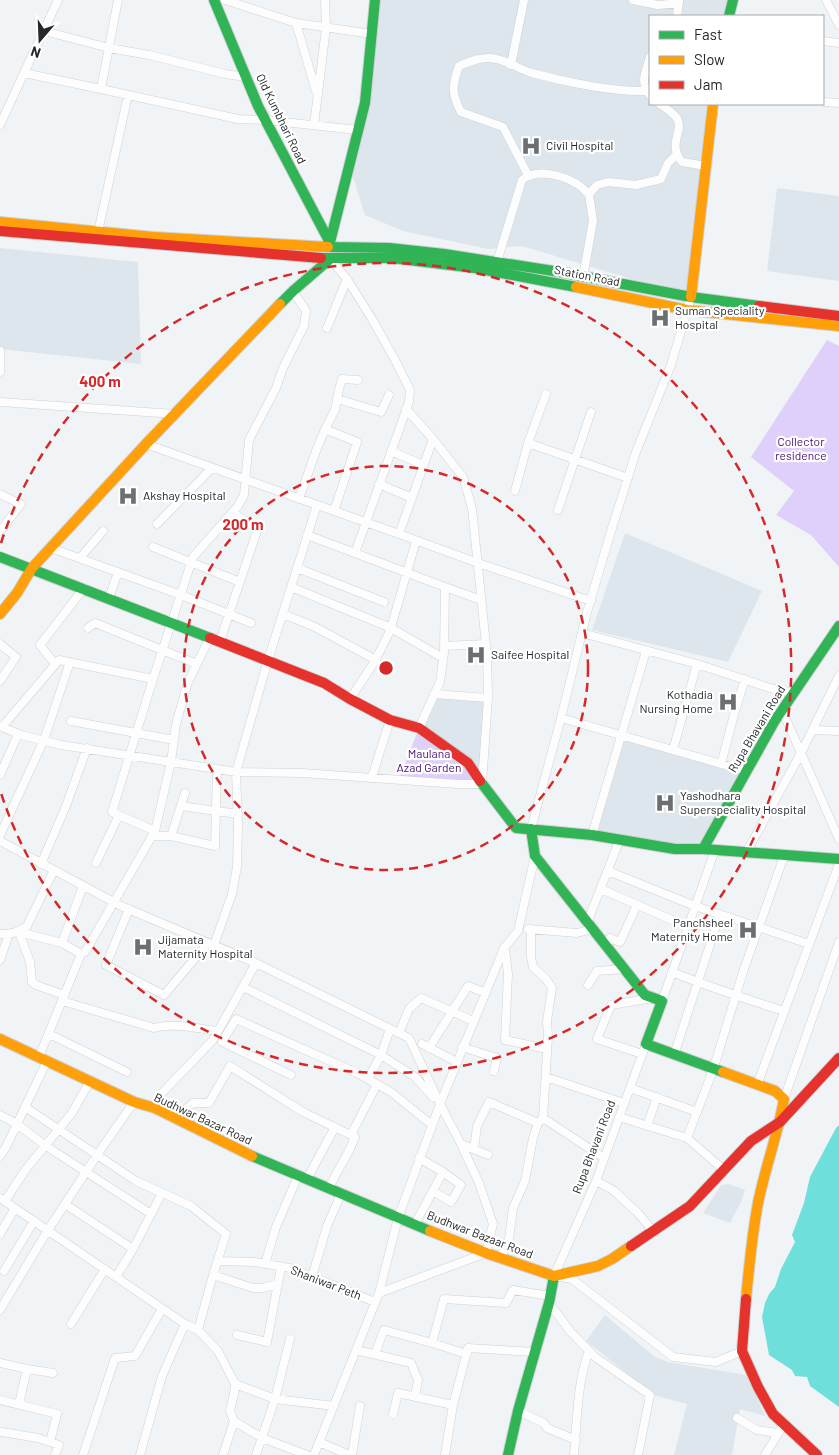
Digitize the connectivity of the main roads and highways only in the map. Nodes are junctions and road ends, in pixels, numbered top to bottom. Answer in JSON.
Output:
{"nodes":[{"id":1,"x":214,"y":0,"type":"edge"},
{"id":2,"x":375,"y":0,"type":"edge"},
{"id":3,"x":733,"y":0,"type":"edge"},
{"id":4,"x":729,"y":15,"type":"edge"},
{"id":5,"x":713,"y":105,"type":"edge"},
{"id":6,"x":0,"y":222,"type":"edge"},
{"id":7,"x":0,"y":231,"type":"edge"},
{"id":8,"x":329,"y":247,"type":"junction"},
{"id":9,"x":330,"y":259,"type":"junction"},
{"id":10,"x":691,"y":297,"type":"junction"},
{"id":11,"x":839,"y":316,"type":"edge"},
{"id":12,"x":839,"y":326,"type":"edge"},
{"id":13,"x":0,"y":557,"type":"edge"},
{"id":14,"x":32,"y":568,"type":"junction"},
{"id":15,"x":0,"y":614,"type":"edge"},
{"id":16,"x":839,"y":626,"type":"edge"},
{"id":17,"x":531,"y":829,"type":"junction"},
{"id":18,"x":703,"y":849,"type":"junction"},
{"id":19,"x":839,"y":859,"type":"edge"},
{"id":20,"x":0,"y":1039,"type":"edge"},
{"id":21,"x":839,"y":1058,"type":"edge"},
{"id":22,"x":780,"y":1122,"type":"junction"},
{"id":23,"x":398,"y":1218,"type":"joint"},
{"id":24,"x":554,"y":1276,"type":"junction"},
{"id":25,"x":508,"y":1455,"type":"edge"},
{"id":26,"x":817,"y":1455,"type":"edge"}],
"edges":[{"from":1,"to":8,"type":"main road","name":"Old Kumbhari Road"},
{"from":2,"to":8,"type":"main road"},
{"from":3,"to":4,"type":"main road"},
{"from":5,"to":10,"type":"main road"},
{"from":6,"to":8,"type":"main road"},
{"from":7,"to":9,"type":"main road","name":"Station Road"},
{"from":8,"to":10,"type":"main road"},
{"from":9,"to":12,"type":"main road","name":"Station Road"},
{"from":9,"to":14,"type":"main road"},
{"from":10,"to":11,"type":"main road"},
{"from":13,"to":14,"type":"main road"},
{"from":14,"to":15,"type":"main road"},
{"from":14,"to":17,"type":"main road"},
{"from":16,"to":18,"type":"main road","name":"Rupa Bhavani Road"},
{"from":17,"to":18,"type":"main road"},
{"from":17,"to":22,"type":"main road","name":"Rupa Bhavani Road"},
{"from":18,"to":19,"type":"main road"},
{"from":20,"to":23,"type":"main road","name":"Budhwar Bazar Road"},
{"from":21,"to":22,"type":"main road"},
{"from":22,"to":24,"type":"main road"},
{"from":22,"to":26,"type":"main road"},
{"from":23,"to":24,"type":"main road","name":"Budhwar Bazaar Road"},
{"from":24,"to":25,"type":"main road","name":"Rupa Bhavani Road"}]}
